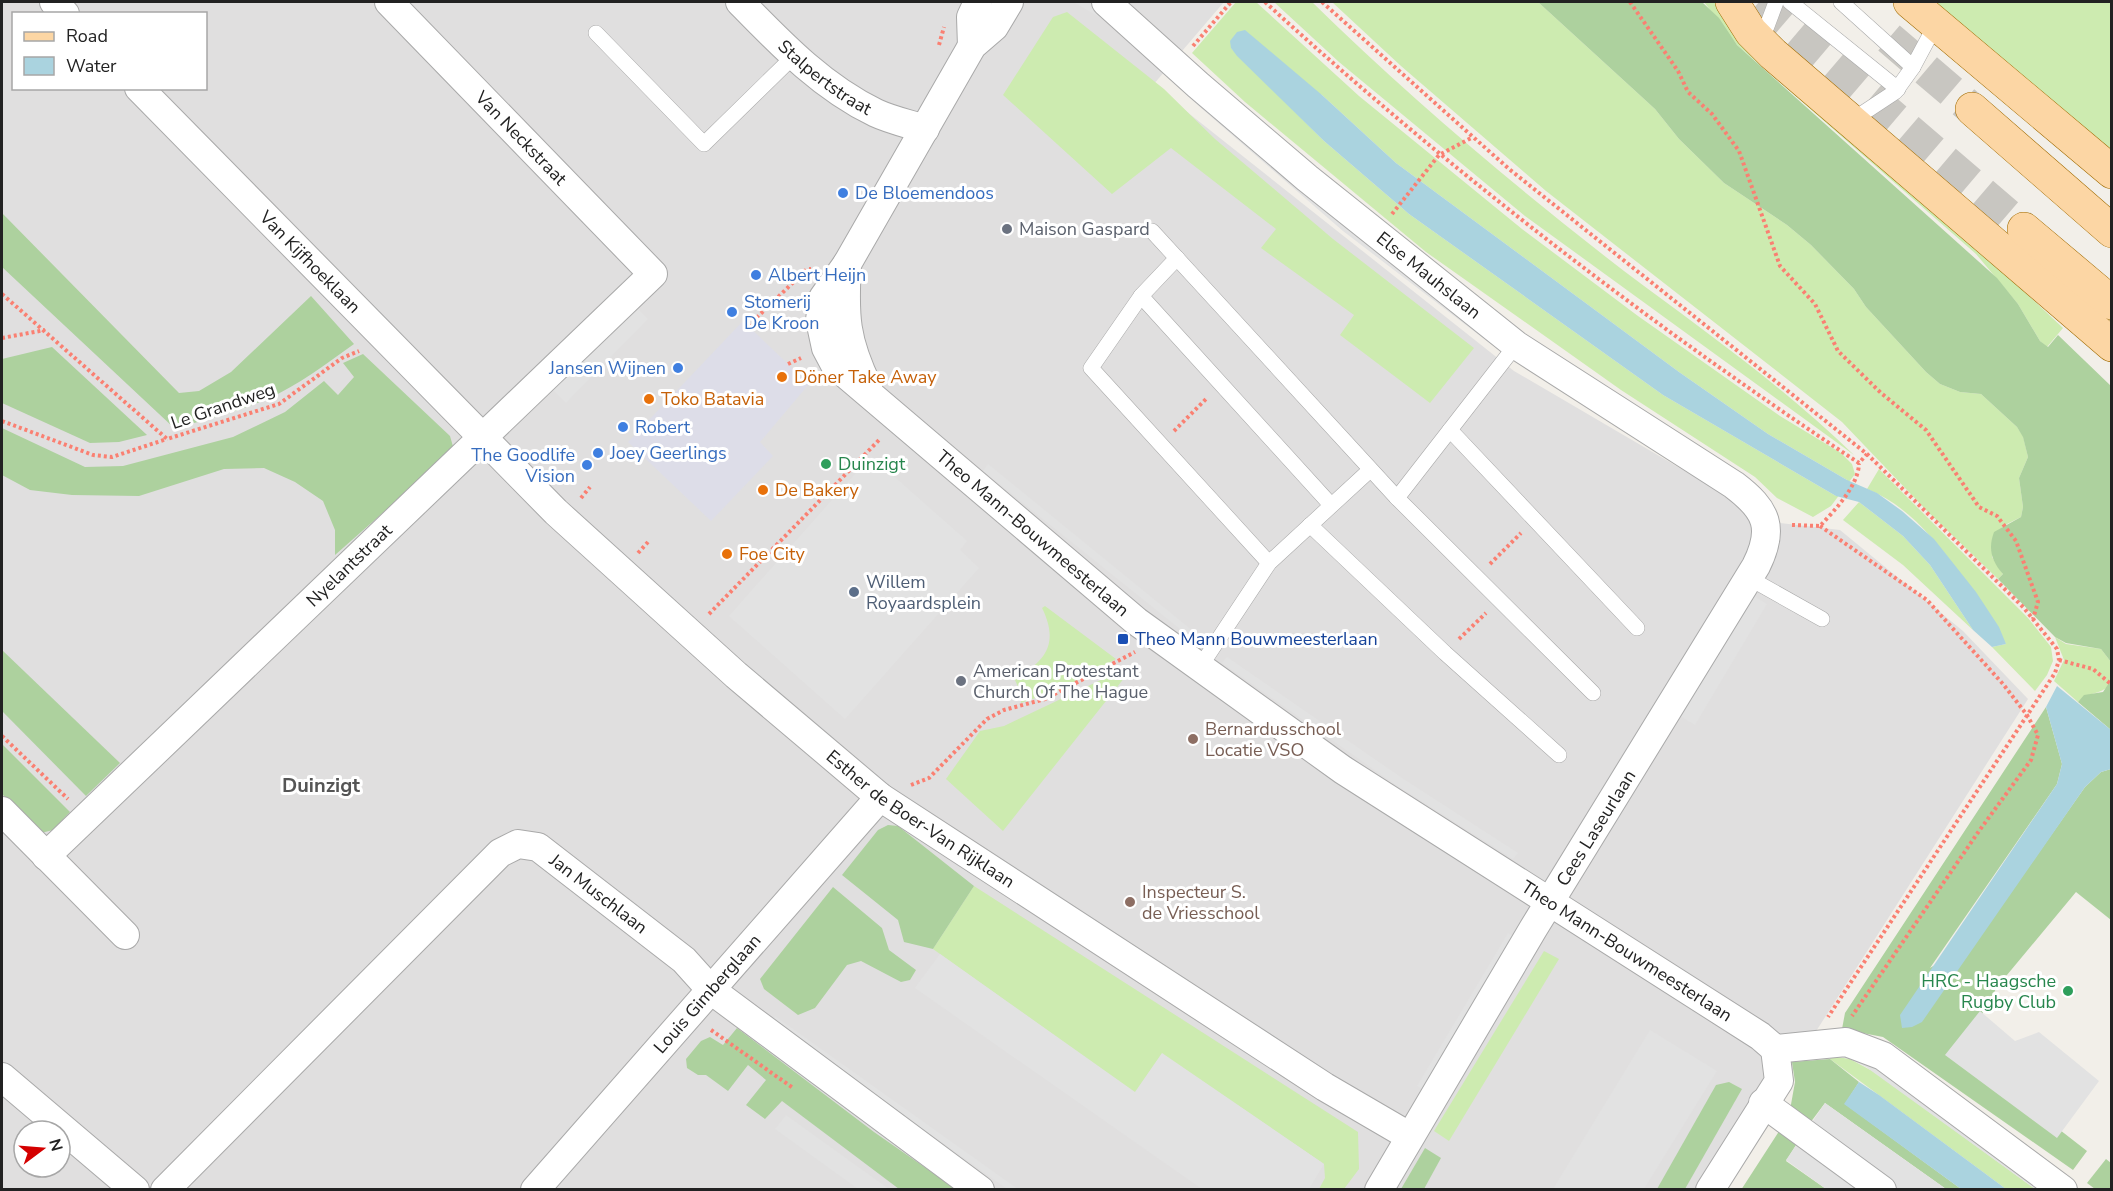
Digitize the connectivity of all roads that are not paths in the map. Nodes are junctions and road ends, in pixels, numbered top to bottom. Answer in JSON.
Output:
{"nodes":[{"id":1,"x":389,"y":2,"type":"edge"},
{"id":2,"x":740,"y":2,"type":"edge"},
{"id":3,"x":978,"y":2,"type":"edge"},
{"id":4,"x":1009,"y":2,"type":"edge"},
{"id":5,"x":1106,"y":2,"type":"edge"},
{"id":6,"x":1732,"y":2,"type":"edge"},
{"id":7,"x":1776,"y":2,"type":"edge"},
{"id":8,"x":1790,"y":2,"type":"edge"},
{"id":9,"x":1841,"y":2,"type":"edge"},
{"id":10,"x":1910,"y":2,"type":"edge"},
{"id":11,"x":1936,"y":24,"type":"junction"},
{"id":12,"x":596,"y":33,"type":"dead end"},
{"id":13,"x":1761,"y":42,"type":"junction"},
{"id":14,"x":972,"y":46,"type":"junction"},
{"id":15,"x":794,"y":56,"type":"junction"},
{"id":16,"x":1913,"y":67,"type":"junction"},
{"id":17,"x":1898,"y":89,"type":"junction"},
{"id":18,"x":141,"y":90,"type":"edge"},
{"id":19,"x":1972,"y":109,"type":"tunnel mouth"},
{"id":20,"x":1851,"y":121,"type":"junction"},
{"id":21,"x":925,"y":129,"type":"junction"},
{"id":22,"x":2112,"y":172,"type":"edge"},
{"id":23,"x":2024,"y":229,"type":"tunnel mouth"},
{"id":24,"x":1152,"y":231,"type":"dead end"},
{"id":25,"x":2112,"y":231,"type":"edge"},
{"id":26,"x":1177,"y":258,"type":"junction"},
{"id":27,"x":653,"y":274,"type":"joint"},
{"id":28,"x":1141,"y":296,"type":"junction"},
{"id":29,"x":2112,"y":303,"type":"edge"},
{"id":30,"x":1516,"y":345,"type":"junction"},
{"id":31,"x":2112,"y":345,"type":"edge"},
{"id":32,"x":1450,"y":430,"type":"junction"},
{"id":33,"x":482,"y":438,"type":"junction"},
{"id":34,"x":1370,"y":470,"type":"junction"},
{"id":35,"x":1397,"y":498,"type":"junction"},
{"id":36,"x":1331,"y":506,"type":"junction"},
{"id":37,"x":1310,"y":525,"type":"junction"},
{"id":38,"x":1767,"y":525,"type":"joint"},
{"id":39,"x":1269,"y":563,"type":"junction"},
{"id":40,"x":1749,"y":578,"type":"junction"},
{"id":41,"x":1821,"y":619,"type":"dead end"},
{"id":42,"x":1636,"y":628,"type":"dead end"},
{"id":43,"x":1200,"y":667,"type":"junction"},
{"id":44,"x":1593,"y":693,"type":"dead end"},
{"id":45,"x":1559,"y":755,"type":"dead end"},
{"id":46,"x":880,"y":797,"type":"junction"},
{"id":47,"x":2,"y":812,"type":"edge"},
{"id":48,"x":46,"y":856,"type":"junction"},
{"id":49,"x":1550,"y":902,"type":"junction"},
{"id":50,"x":125,"y":935,"type":"dead end"},
{"id":51,"x":711,"y":990,"type":"junction"},
{"id":52,"x":1775,"y":1049,"type":"junction"},
{"id":53,"x":2,"y":1077,"type":"edge"},
{"id":54,"x":1763,"y":1103,"type":"junction"},
{"id":55,"x":1409,"y":1136,"type":"junction"},
{"id":56,"x":546,"y":1186,"type":"edge"},
{"id":57,"x":135,"y":1190,"type":"edge"},
{"id":58,"x":165,"y":1190,"type":"edge"},
{"id":59,"x":980,"y":1190,"type":"edge"},
{"id":60,"x":1379,"y":1190,"type":"edge"},
{"id":61,"x":1710,"y":1190,"type":"edge"},
{"id":62,"x":1882,"y":1190,"type":"edge"},
{"id":63,"x":2063,"y":1190,"type":"edge"}],
"edges":[{"from":1,"to":27,"type":"street","name":"Van Neckstraat"},
{"from":2,"to":15,"type":"street","name":"Stalpertstraat"},
{"from":3,"to":14,"type":"street"},
{"from":4,"to":14,"type":"street"},
{"from":5,"to":30,"type":"street","name":"Else Mauhslaan"},
{"from":6,"to":13,"type":"main road"},
{"from":7,"to":13,"type":"lane"},
{"from":8,"to":17,"type":"lane"},
{"from":9,"to":16,"type":"lane"},
{"from":10,"to":11,"type":"main road"},
{"from":11,"to":16,"type":"lane"},
{"from":11,"to":22,"type":"main road"},
{"from":12,"to":15,"type":"lane"},
{"from":13,"to":20,"type":"main road"},
{"from":14,"to":21,"type":"street","name":"Theo Mann-Bouwmeesterlaan"},
{"from":15,"to":21,"type":"street","name":"Stalpertstraat"},
{"from":16,"to":17,"type":"lane"},
{"from":17,"to":20,"type":"lane"},
{"from":18,"to":33,"type":"street","name":"Van Kijfhoeklaan"},
{"from":19,"to":25,"type":"main road"},
{"from":20,"to":31,"type":"main road"},
{"from":21,"to":43,"type":"street","name":"Theo Mann-Bouwmeesterlaan"},
{"from":23,"to":29,"type":"main road"},
{"from":24,"to":26,"type":"lane"},
{"from":26,"to":28,"type":"lane"},
{"from":26,"to":34,"type":"lane"},
{"from":27,"to":33,"type":"street","name":"Nyelantstraat"},
{"from":28,"to":36,"type":"lane"},
{"from":28,"to":39,"type":"lane"},
{"from":30,"to":32,"type":"lane"},
{"from":30,"to":38,"type":"street","name":"Else Mauhslaan"},
{"from":32,"to":35,"type":"lane"},
{"from":32,"to":42,"type":"lane"},
{"from":33,"to":46,"type":"street","name":"Esther de Boer-Van Rijklaan"},
{"from":33,"to":48,"type":"street","name":"Nyelantstraat"},
{"from":34,"to":35,"type":"lane"},
{"from":34,"to":36,"type":"lane"},
{"from":35,"to":44,"type":"lane"},
{"from":36,"to":37,"type":"lane"},
{"from":37,"to":39,"type":"lane"},
{"from":37,"to":45,"type":"lane"},
{"from":38,"to":40,"type":"street","name":"Cees Laseurlaan"},
{"from":39,"to":43,"type":"lane"},
{"from":40,"to":41,"type":"lane"},
{"from":40,"to":49,"type":"street","name":"Cees Laseurlaan"},
{"from":43,"to":49,"type":"street","name":"Theo Mann-Bouwmeesterlaan"},
{"from":46,"to":51,"type":"street","name":"Louis Gimberglaan"},
{"from":46,"to":55,"type":"street","name":"Esther de Boer-Van Rijklaan"},
{"from":47,"to":48,"type":"street"},
{"from":48,"to":50,"type":"street"},
{"from":49,"to":52,"type":"street","name":"Theo Mann-Bouwmeesterlaan"},
{"from":49,"to":55,"type":"street","name":"Cees Laseurlaan"},
{"from":51,"to":56,"type":"street","name":"Louis Gimberglaan"},
{"from":51,"to":58,"type":"street","name":"Jan Muschlaan"},
{"from":51,"to":59,"type":"street","name":"Jan Muschlaan"},
{"from":52,"to":54,"type":"street"},
{"from":52,"to":63,"type":"street"},
{"from":53,"to":57,"type":"street"},
{"from":54,"to":61,"type":"street"},
{"from":54,"to":62,"type":"street"},
{"from":55,"to":60,"type":"street","name":"Cees Laseurlaan"}]}
